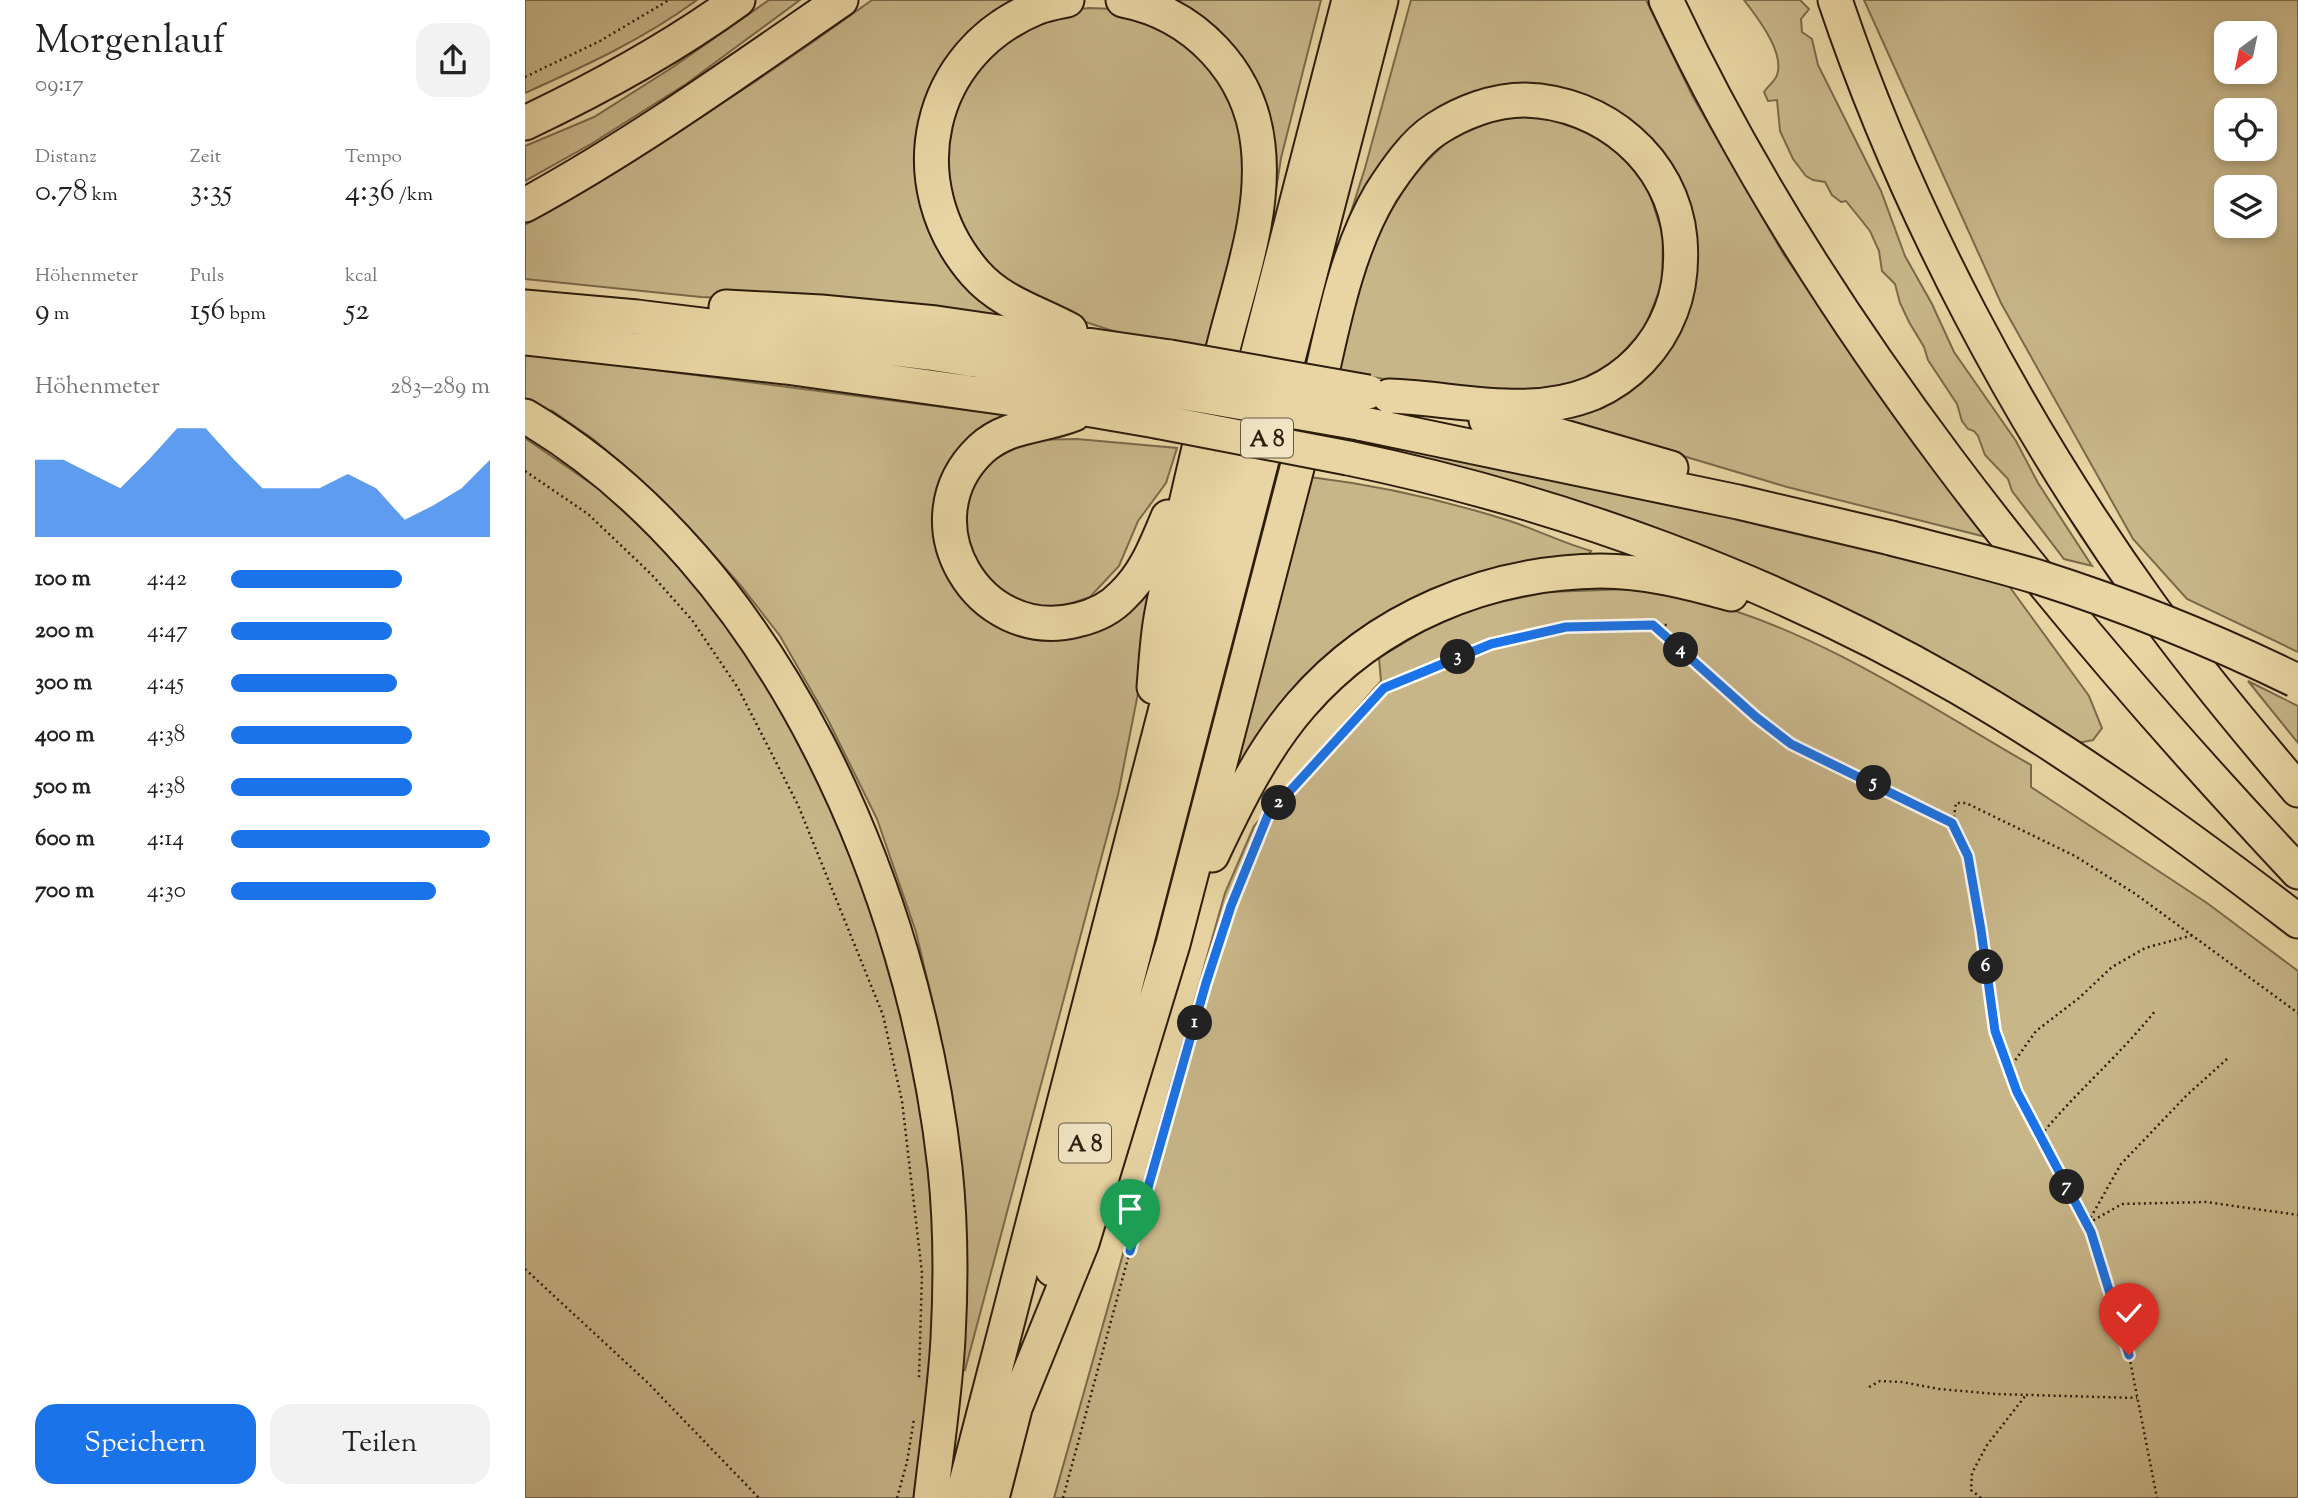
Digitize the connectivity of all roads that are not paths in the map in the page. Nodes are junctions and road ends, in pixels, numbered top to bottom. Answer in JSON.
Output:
{"nodes":[{"id":1,"x":739,"y":0,"type":"edge"},
{"id":2,"x":841,"y":0,"type":"edge"},
{"id":3,"x":1067,"y":0,"type":"edge"},
{"id":4,"x":1123,"y":0,"type":"edge"},
{"id":5,"x":1349,"y":0,"type":"edge"},
{"id":6,"x":1381,"y":0,"type":"edge"},
{"id":7,"x":1666,"y":0,"type":"edge"},
{"id":8,"x":1835,"y":0,"type":"edge"},
{"id":9,"x":525,"y":122,"type":"edge"},
{"id":10,"x":525,"y":205,"type":"edge"},
{"id":11,"x":525,"y":307,"type":"edge"},
{"id":12,"x":637,"y":317,"type":"junction"},
{"id":13,"x":525,"y":338,"type":"edge"},
{"id":14,"x":1100,"y":346,"type":"junction"},
{"id":15,"x":1372,"y":403,"type":"junction"},
{"id":16,"x":1160,"y":405,"type":"junction"},
{"id":17,"x":1086,"y":409,"type":"junction"},
{"id":18,"x":525,"y":416,"type":"edge"},
{"id":19,"x":1193,"y":471,"type":"junction"},
{"id":20,"x":1844,"y":627,"type":"junction"},
{"id":21,"x":2296,"y":681,"type":"edge"},
{"id":22,"x":1145,"y":784,"type":"junction"},
{"id":23,"x":2298,"y":790,"type":"edge"},
{"id":24,"x":2298,"y":872,"type":"edge"},
{"id":25,"x":2298,"y":921,"type":"edge"},
{"id":26,"x":1173,"y":944,"type":"junction"},
{"id":27,"x":1016,"y":1408,"type":"junction"},
{"id":28,"x":931,"y":1498,"type":"edge"},
{"id":29,"x":962,"y":1498,"type":"edge"},
{"id":30,"x":992,"y":1498,"type":"edge"}],
"edges":[{"from":1,"to":9,"type":"highway"},
{"from":2,"to":10,"type":"highway"},
{"from":3,"to":14,"type":"highway"},
{"from":4,"to":19,"type":"highway"},
{"from":5,"to":22,"type":"highway","number":"A 8"},
{"from":6,"to":27,"type":"highway","number":"A 8"},
{"from":7,"to":24,"type":"highway"},
{"from":8,"to":23,"type":"highway"},
{"from":11,"to":12,"type":"highway"},
{"from":12,"to":14,"type":"highway"},
{"from":12,"to":16,"type":"highway"},
{"from":13,"to":17,"type":"highway"},
{"from":14,"to":15,"type":"highway","bridge":true},
{"from":15,"to":16,"type":"highway","bridge":true},
{"from":15,"to":21,"type":"highway","bridge":true},
{"from":15,"to":26,"type":"highway"},
{"from":16,"to":17,"type":"highway"},
{"from":16,"to":20,"type":"highway","bridge":true},
{"from":17,"to":19,"type":"highway"},
{"from":18,"to":28,"type":"highway"},
{"from":19,"to":22,"type":"highway"},
{"from":20,"to":25,"type":"highway"},
{"from":20,"to":26,"type":"highway"},
{"from":22,"to":29,"type":"highway","number":"A 8"},
{"from":26,"to":27,"type":"highway"},
{"from":27,"to":30,"type":"highway","number":"A 8"}]}
